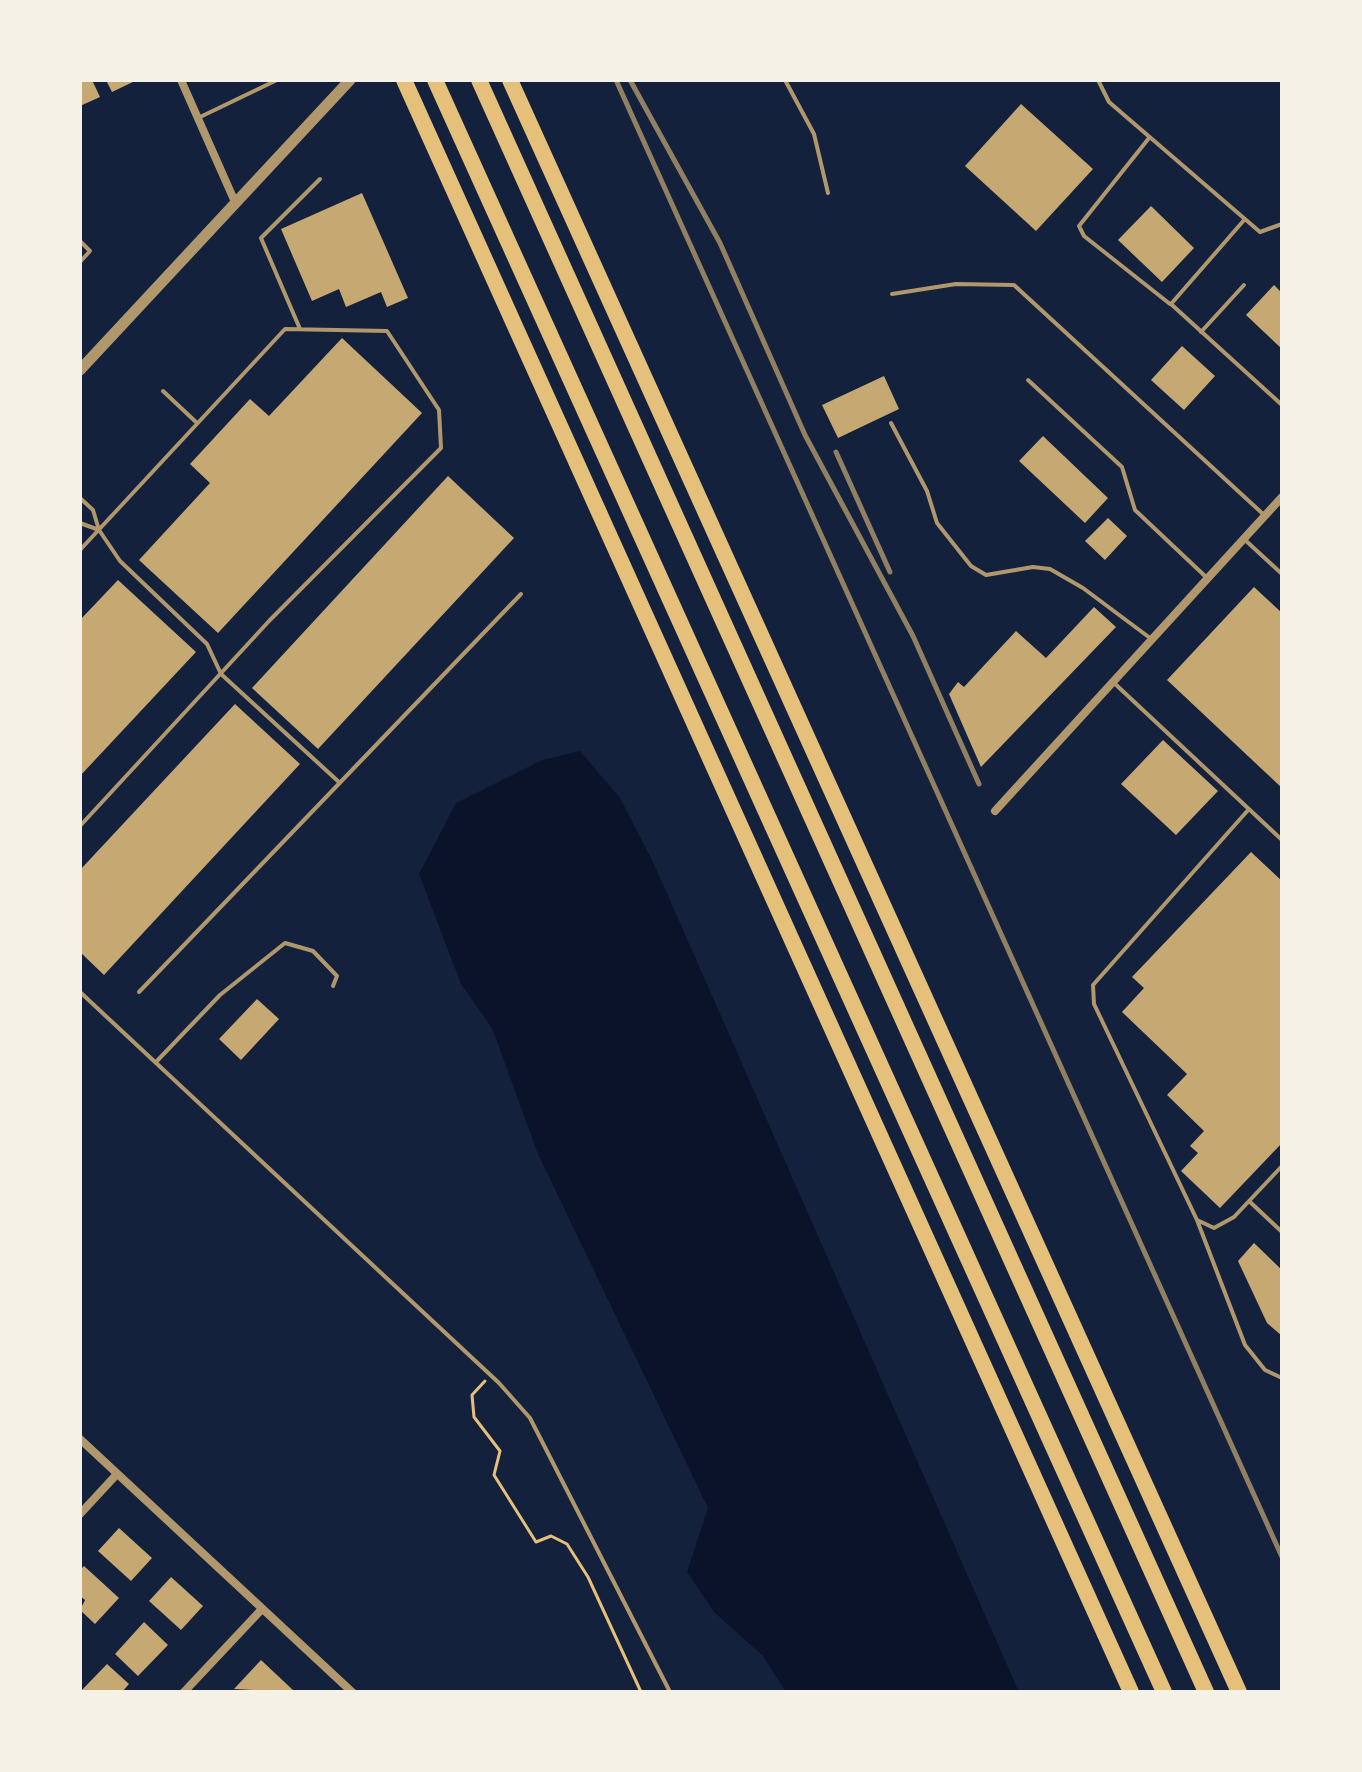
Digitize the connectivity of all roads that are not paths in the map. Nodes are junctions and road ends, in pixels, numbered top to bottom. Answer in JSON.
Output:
{"nodes":[{"id":1,"x":181,"y":80,"type":"edge"},
{"id":2,"x":277,"y":80,"type":"edge"},
{"id":3,"x":350,"y":80,"type":"edge"},
{"id":4,"x":404,"y":80,"type":"edge"},
{"id":5,"x":479,"y":80,"type":"edge"},
{"id":6,"x":510,"y":80,"type":"edge"},
{"id":7,"x":785,"y":80,"type":"edge"},
{"id":8,"x":1098,"y":80,"type":"edge"},
{"id":9,"x":435,"y":81,"type":"edge"},
{"id":10,"x":198,"y":118,"type":"junction"},
{"id":11,"x":1149,"y":138,"type":"junction"},
{"id":12,"x":320,"y":179,"type":"dead end"},
{"id":13,"x":828,"y":193,"type":"dead end"},
{"id":14,"x":235,"y":202,"type":"junction"},
{"id":15,"x":1245,"y":219,"type":"junction"},
{"id":16,"x":1282,"y":224,"type":"edge"},
{"id":17,"x":80,"y":241,"type":"edge"},
{"id":18,"x":80,"y":262,"type":"edge"},
{"id":19,"x":1244,"y":285,"type":"dead end"},
{"id":20,"x":892,"y":294,"type":"dead end"},
{"id":21,"x":1171,"y":304,"type":"junction"},
{"id":22,"x":300,"y":329,"type":"junction"},
{"id":23,"x":1201,"y":332,"type":"junction"},
{"id":24,"x":80,"y":370,"type":"edge"},
{"id":25,"x":1028,"y":380,"type":"dead end"},
{"id":26,"x":163,"y":391,"type":"dead end"},
{"id":27,"x":1282,"y":405,"type":"edge"},
{"id":28,"x":197,"y":423,"type":"junction"},
{"id":29,"x":891,"y":423,"type":"dead end"},
{"id":30,"x":1282,"y":497,"type":"edge"},
{"id":31,"x":80,"y":498,"type":"edge"},
{"id":32,"x":1265,"y":516,"type":"junction"},
{"id":33,"x":80,"y":523,"type":"edge"},
{"id":34,"x":99,"y":530,"type":"junction"},
{"id":35,"x":1244,"y":539,"type":"junction"},
{"id":36,"x":80,"y":550,"type":"edge"},
{"id":37,"x":1282,"y":574,"type":"edge"},
{"id":38,"x":1207,"y":579,"type":"junction"},
{"id":39,"x":521,"y":594,"type":"dead end"},
{"id":40,"x":1152,"y":639,"type":"junction"},
{"id":41,"x":221,"y":674,"type":"junction"},
{"id":42,"x":1113,"y":682,"type":"junction"},
{"id":43,"x":340,"y":783,"type":"junction"},
{"id":44,"x":1249,"y":809,"type":"junction"},
{"id":45,"x":995,"y":811,"type":"dead end"},
{"id":46,"x":80,"y":826,"type":"edge"},
{"id":47,"x":1282,"y":840,"type":"edge"},
{"id":48,"x":333,"y":986,"type":"dead end"},
{"id":49,"x":80,"y":992,"type":"edge"},
{"id":50,"x":139,"y":992,"type":"dead end"},
{"id":51,"x":156,"y":1062,"type":"junction"},
{"id":52,"x":1282,"y":1166,"type":"edge"},
{"id":53,"x":1249,"y":1201,"type":"junction"},
{"id":54,"x":1197,"y":1220,"type":"junction"},
{"id":55,"x":1282,"y":1232,"type":"edge"},
{"id":56,"x":1282,"y":1378,"type":"edge"},
{"id":57,"x":80,"y":1439,"type":"edge"},
{"id":58,"x":117,"y":1474,"type":"junction"},
{"id":59,"x":80,"y":1514,"type":"edge"},
{"id":60,"x":262,"y":1609,"type":"junction"},
{"id":61,"x":184,"y":1692,"type":"edge"},
{"id":62,"x":352,"y":1692,"type":"edge"},
{"id":63,"x":670,"y":1692,"type":"edge"},
{"id":64,"x":1131,"y":1692,"type":"edge"},
{"id":65,"x":1164,"y":1692,"type":"edge"},
{"id":66,"x":1206,"y":1692,"type":"edge"},
{"id":67,"x":1239,"y":1692,"type":"edge"}],
"edges":[{"from":1,"to":10,"type":"street"},
{"from":2,"to":10,"type":"lane"},
{"from":3,"to":14,"type":"street"},
{"from":4,"to":64,"type":"highway"},
{"from":5,"to":66,"type":"highway"},
{"from":6,"to":67,"type":"highway"},
{"from":7,"to":13,"type":"lane"},
{"from":8,"to":11,"type":"lane"},
{"from":9,"to":65,"type":"highway"},
{"from":10,"to":14,"type":"street"},
{"from":11,"to":15,"type":"lane"},
{"from":11,"to":21,"type":"lane"},
{"from":12,"to":22,"type":"lane"},
{"from":14,"to":24,"type":"street"},
{"from":15,"to":16,"type":"lane"},
{"from":15,"to":21,"type":"lane"},
{"from":17,"to":18,"type":"lane"},
{"from":19,"to":23,"type":"lane"},
{"from":20,"to":32,"type":"lane"},
{"from":21,"to":23,"type":"lane"},
{"from":22,"to":28,"type":"lane"},
{"from":22,"to":41,"type":"lane"},
{"from":23,"to":27,"type":"lane"},
{"from":25,"to":38,"type":"lane"},
{"from":26,"to":28,"type":"lane"},
{"from":28,"to":34,"type":"lane"},
{"from":29,"to":40,"type":"lane"},
{"from":30,"to":32,"type":"street"},
{"from":31,"to":34,"type":"lane"},
{"from":32,"to":35,"type":"street"},
{"from":33,"to":34,"type":"lane"},
{"from":34,"to":36,"type":"lane"},
{"from":34,"to":41,"type":"lane"},
{"from":35,"to":37,"type":"lane"},
{"from":35,"to":38,"type":"street"},
{"from":38,"to":40,"type":"street"},
{"from":39,"to":43,"type":"lane"},
{"from":40,"to":42,"type":"street"},
{"from":41,"to":43,"type":"lane"},
{"from":41,"to":46,"type":"lane"},
{"from":42,"to":44,"type":"lane"},
{"from":42,"to":45,"type":"street"},
{"from":43,"to":50,"type":"lane"},
{"from":44,"to":47,"type":"lane"},
{"from":44,"to":54,"type":"lane"},
{"from":48,"to":51,"type":"lane"},
{"from":49,"to":51,"type":"lane"},
{"from":51,"to":63,"type":"lane"},
{"from":52,"to":53,"type":"lane"},
{"from":53,"to":54,"type":"lane"},
{"from":53,"to":55,"type":"lane"},
{"from":54,"to":56,"type":"lane"},
{"from":57,"to":58,"type":"street"},
{"from":58,"to":59,"type":"street"},
{"from":58,"to":60,"type":"street"},
{"from":60,"to":61,"type":"street"},
{"from":60,"to":62,"type":"street"}]}
